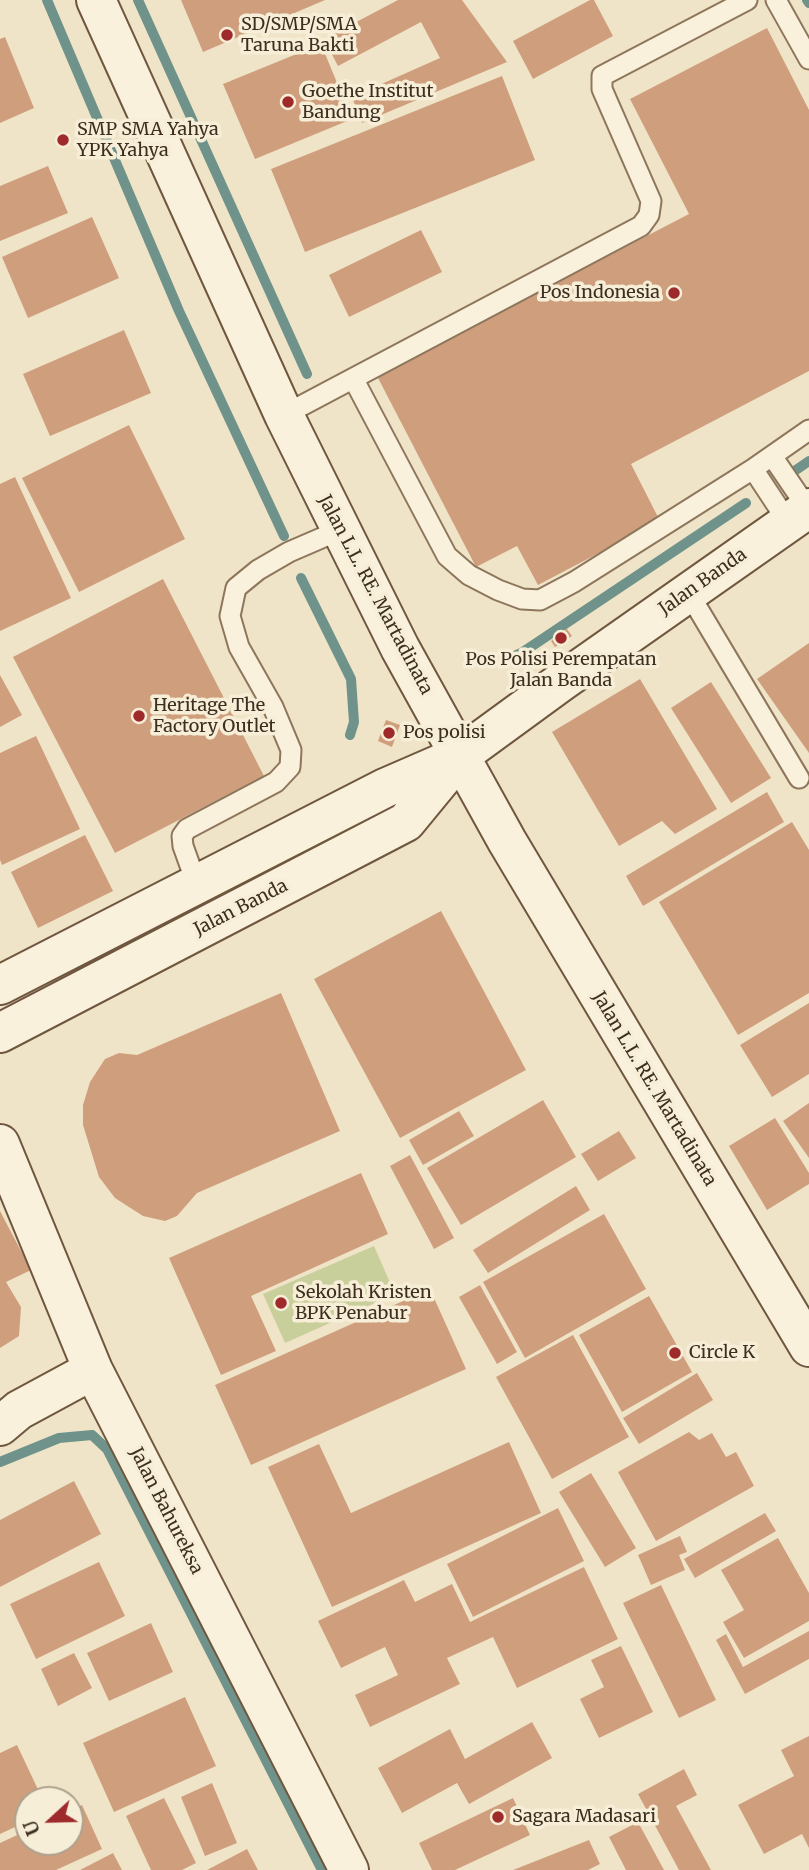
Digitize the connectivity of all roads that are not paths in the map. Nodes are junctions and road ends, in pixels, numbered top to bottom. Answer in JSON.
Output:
{"nodes":[{"id":1,"x":96,"y":0,"type":"edge"},
{"id":2,"x":747,"y":0,"type":"edge"},
{"id":3,"x":776,"y":0,"type":"edge"},
{"id":4,"x":809,"y":59,"type":"edge"},
{"id":5,"x":354,"y":380,"type":"junction"},
{"id":6,"x":284,"y":415,"type":"junction"},
{"id":7,"x":809,"y":430,"type":"edge"},
{"id":8,"x":772,"y":456,"type":"junction"},
{"id":9,"x":753,"y":469,"type":"junction"},
{"id":10,"x":802,"y":513,"type":"edge"},
{"id":11,"x":340,"y":530,"type":"junction"},
{"id":12,"x":688,"y":592,"type":"junction"},
{"id":13,"x":461,"y":755,"type":"junction"},
{"id":14,"x":799,"y":778,"type":"dead end"},
{"id":15,"x":197,"y":885,"type":"junction"},
{"id":16,"x":0,"y":985,"type":"edge"},
{"id":17,"x":0,"y":1033,"type":"edge"},
{"id":18,"x":0,"y":1144,"type":"edge"},
{"id":19,"x":809,"y":1347,"type":"edge"},
{"id":20,"x":93,"y":1370,"type":"junction"},
{"id":21,"x":0,"y":1426,"type":"edge"},
{"id":22,"x":349,"y":1870,"type":"edge"}],
"edges":[{"from":1,"to":6,"type":"street","name":"Jalan L.L. RE. Martadinata"},
{"from":2,"to":5,"type":"lane"},
{"from":3,"to":4,"type":"lane"},
{"from":5,"to":6,"type":"lane"},
{"from":5,"to":9,"type":"lane"},
{"from":6,"to":11,"type":"street","name":"Jalan L.L. RE. Martadinata"},
{"from":7,"to":8,"type":"lane"},
{"from":8,"to":9,"type":"lane"},
{"from":8,"to":10,"type":"lane"},
{"from":9,"to":10,"type":"lane"},
{"from":10,"to":12,"type":"street","name":"Jalan Banda"},
{"from":11,"to":13,"type":"street","name":"Jalan L.L. RE. Martadinata"},
{"from":11,"to":15,"type":"lane"},
{"from":12,"to":13,"type":"street","name":"Jalan Banda"},
{"from":12,"to":14,"type":"lane"},
{"from":13,"to":15,"type":"street","name":"Jalan Banda"},
{"from":13,"to":17,"type":"street","name":"Jalan Banda"},
{"from":13,"to":19,"type":"street","name":"Jalan L.L. RE. Martadinata"},
{"from":15,"to":16,"type":"street","name":"Jalan Banda"},
{"from":18,"to":20,"type":"street","name":"Jalan Bahureksa"},
{"from":20,"to":21,"type":"street"},
{"from":20,"to":22,"type":"street","name":"Jalan Bahureksa"}]}
